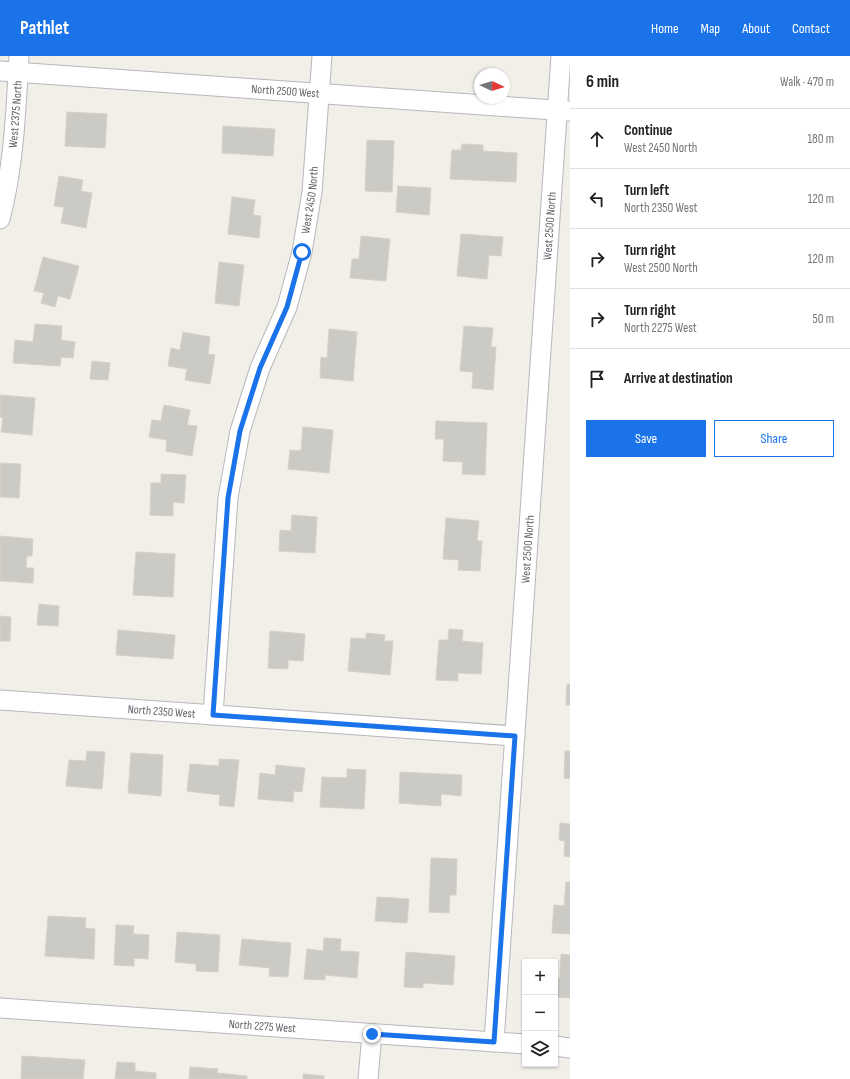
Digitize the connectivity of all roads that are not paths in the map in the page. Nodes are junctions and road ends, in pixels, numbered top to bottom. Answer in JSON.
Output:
{"nodes":[{"id":1,"x":322,"y":56,"type":"edge"},
{"id":2,"x":561,"y":56,"type":"edge"},
{"id":3,"x":12,"y":66,"type":"edge"},
{"id":4,"x":319,"y":93,"type":"junction"},
{"id":5,"x":564,"y":110,"type":"edge"},
{"id":6,"x":0,"y":219,"type":"edge"},
{"id":7,"x":0,"y":700,"type":"edge"},
{"id":8,"x":213,"y":715,"type":"junction"},
{"id":9,"x":515,"y":736,"type":"junction"},
{"id":10,"x":0,"y":1008,"type":"edge"},
{"id":11,"x":372,"y":1034,"type":"junction"},
{"id":12,"x":494,"y":1042,"type":"junction"},
{"id":13,"x":522,"y":1044,"type":"edge"},
{"id":14,"x":558,"y":1046,"type":"edge"},
{"id":15,"x":570,"y":1048,"type":"edge"},
{"id":16,"x":368,"y":1079,"type":"edge"}],
"edges":[{"from":1,"to":4,"type":"street","name":"West 2450 North"},
{"from":2,"to":5,"type":"street","name":"West 2500 North"},
{"from":3,"to":4,"type":"street","name":"North 2500 West"},
{"from":3,"to":6,"type":"street","name":"West 2375 North"},
{"from":4,"to":5,"type":"street","name":"North 2500 West"},
{"from":4,"to":8,"type":"street","name":"West 2450 North"},
{"from":5,"to":9,"type":"street","name":"West 2500 North"},
{"from":7,"to":8,"type":"street","name":"North 2350 West"},
{"from":8,"to":9,"type":"street","name":"North 2350 West"},
{"from":9,"to":12,"type":"street","name":"West 2500 North"},
{"from":10,"to":11,"type":"street","name":"North 2275 West"},
{"from":11,"to":12,"type":"street","name":"North 2275 West"},
{"from":11,"to":16,"type":"street"},
{"from":12,"to":13,"type":"street","name":"North 2275 West"},
{"from":14,"to":15,"type":"street"}]}
